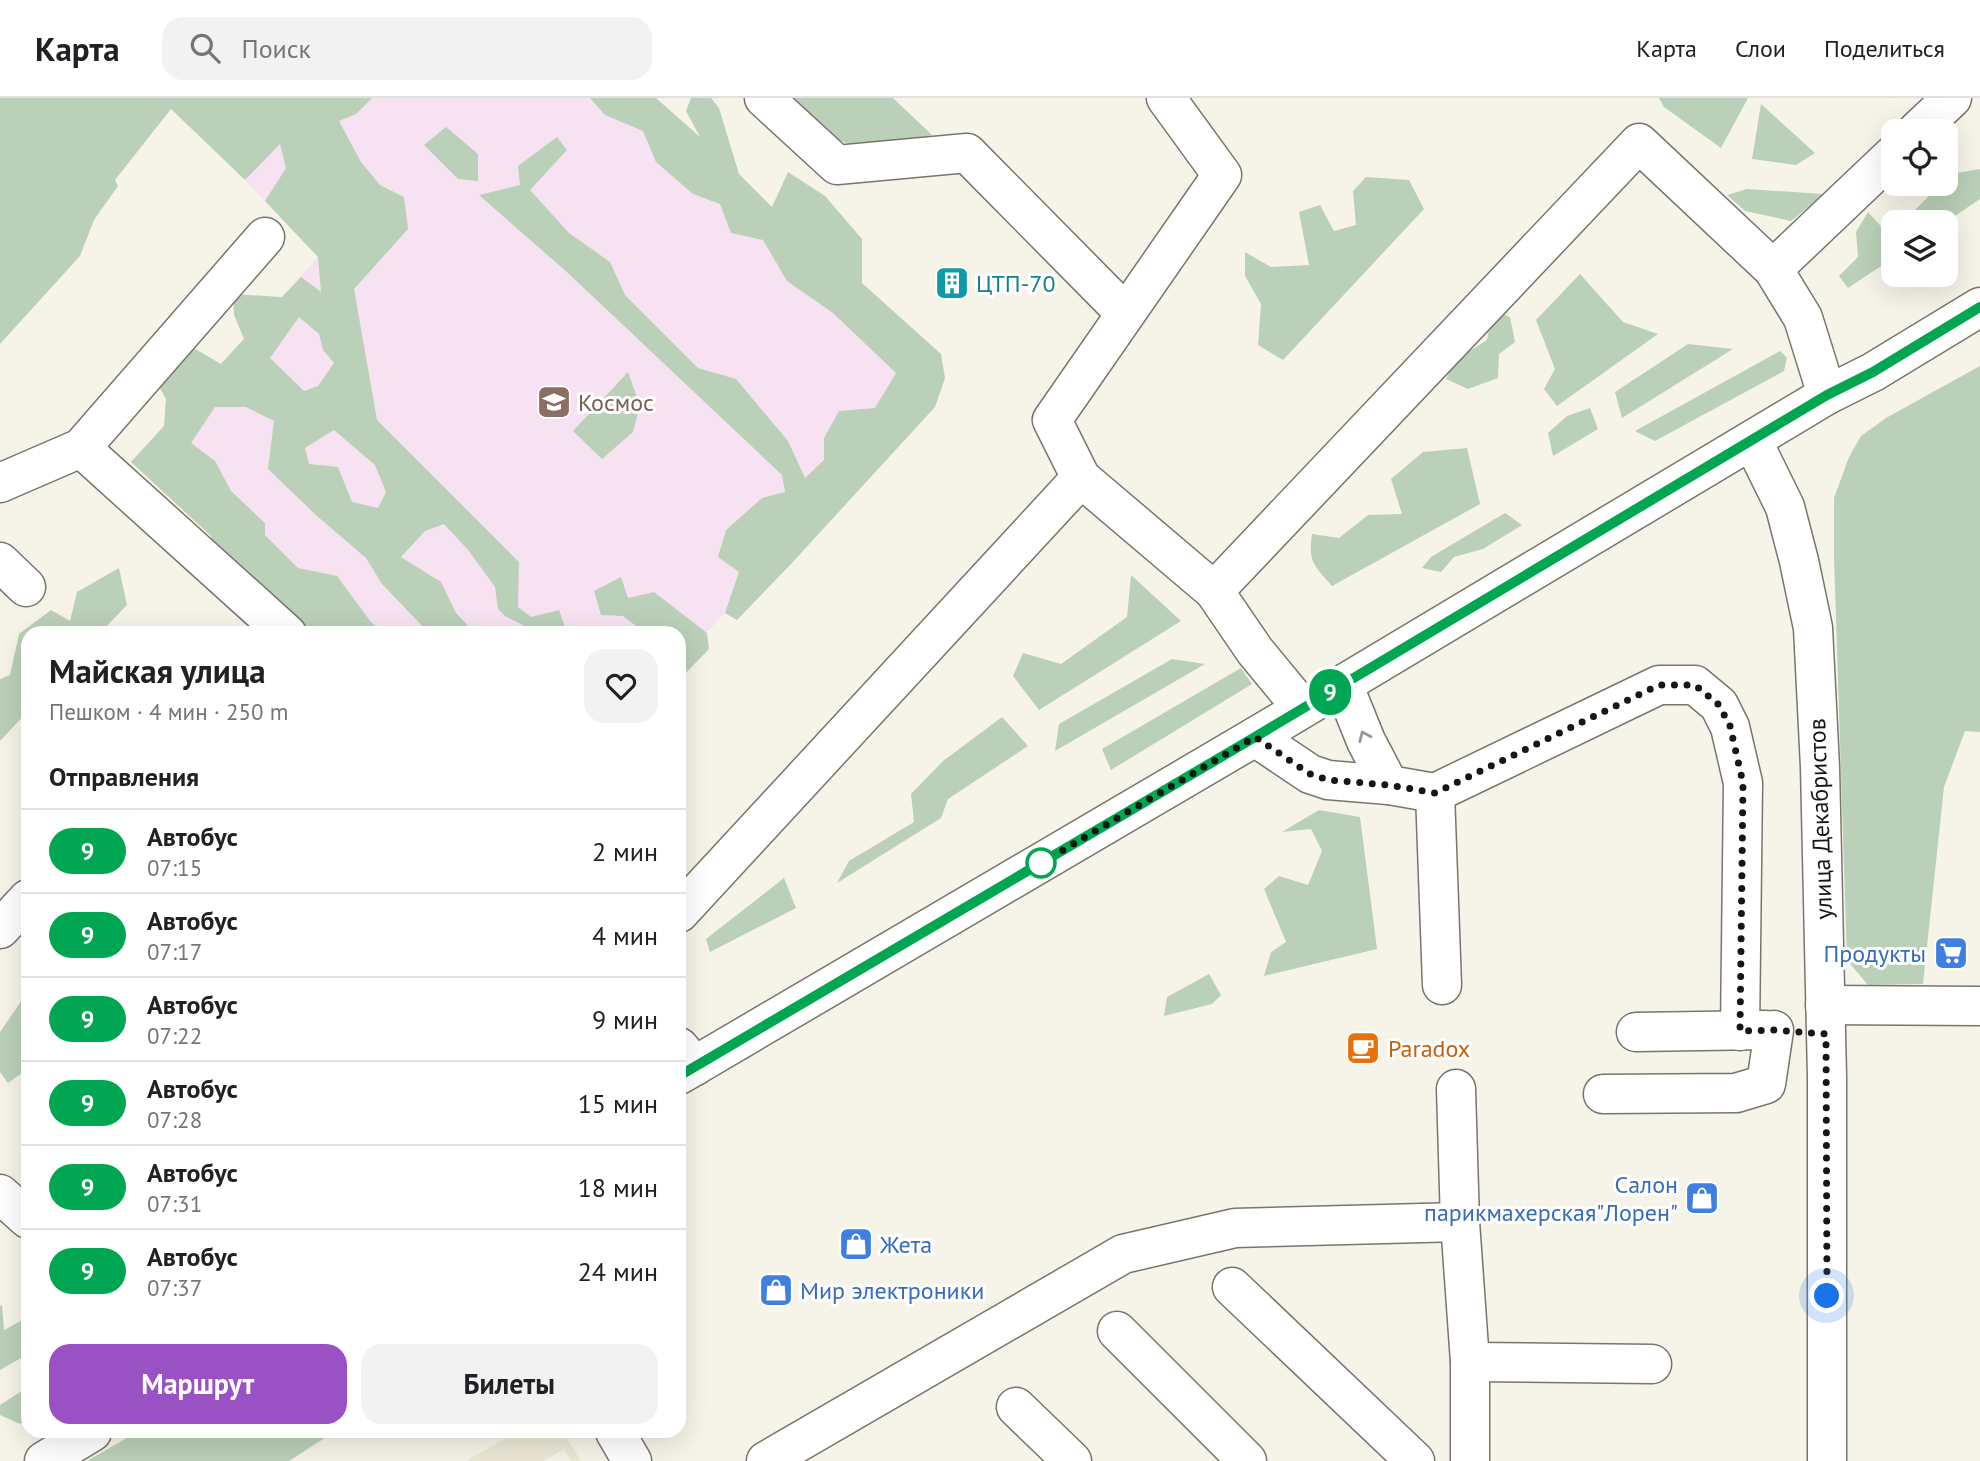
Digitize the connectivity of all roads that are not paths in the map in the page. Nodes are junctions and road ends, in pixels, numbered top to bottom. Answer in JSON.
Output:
{"nodes":[{"id":1,"x":764,"y":98,"type":"edge"},
{"id":2,"x":1166,"y":98,"type":"edge"},
{"id":3,"x":1952,"y":98,"type":"edge"},
{"id":4,"x":1930,"y":119,"type":"edge"},
{"id":5,"x":1881,"y":166,"type":"edge"},
{"id":6,"x":265,"y":237,"type":"dead end"},
{"id":7,"x":1773,"y":269,"type":"junction"},
{"id":8,"x":1980,"y":307,"type":"edge"},
{"id":9,"x":1125,"y":313,"type":"junction"},
{"id":10,"x":1827,"y":395,"type":"junction"},
{"id":11,"x":1752,"y":440,"type":"junction"},
{"id":12,"x":81,"y":448,"type":"junction"},
{"id":13,"x":1081,"y":478,"type":"junction"},
{"id":14,"x":0,"y":483,"type":"edge"},
{"id":15,"x":1214,"y":591,"type":"junction"},
{"id":16,"x":276,"y":626,"type":"edge"},
{"id":17,"x":1343,"y":684,"type":"junction"},
{"id":18,"x":1303,"y":708,"type":"junction"},
{"id":19,"x":1255,"y":737,"type":"junction"},
{"id":20,"x":1389,"y":785,"type":"junction"},
{"id":21,"x":1435,"y":793,"type":"junction"},
{"id":22,"x":686,"y":905,"type":"edge"},
{"id":23,"x":21,"y":907,"type":"edge"},
{"id":24,"x":0,"y":929,"type":"edge"},
{"id":25,"x":1442,"y":985,"type":"dead end"},
{"id":26,"x":1980,"y":1006,"type":"edge"},
{"id":27,"x":1826,"y":1019,"type":"junction"},
{"id":28,"x":1757,"y":1030,"type":"junction"},
{"id":29,"x":1636,"y":1032,"type":"dead end"},
{"id":30,"x":686,"y":1062,"type":"edge"},
{"id":31,"x":1456,"y":1089,"type":"dead end"},
{"id":32,"x":1602,"y":1094,"type":"dead end"},
{"id":33,"x":0,"y":1194,"type":"edge"},
{"id":34,"x":21,"y":1213,"type":"edge"},
{"id":35,"x":1460,"y":1222,"type":"junction"},
{"id":36,"x":1232,"y":1287,"type":"dead end"},
{"id":37,"x":1117,"y":1331,"type":"dead end"},
{"id":38,"x":1470,"y":1363,"type":"junction"},
{"id":39,"x":1652,"y":1364,"type":"dead end"},
{"id":40,"x":1016,"y":1407,"type":"dead end"},
{"id":41,"x":82,"y":1438,"type":"edge"},
{"id":42,"x":618,"y":1438,"type":"edge"},
{"id":43,"x":44,"y":1461,"type":"edge"},
{"id":44,"x":632,"y":1461,"type":"edge"},
{"id":45,"x":765,"y":1461,"type":"edge"},
{"id":46,"x":1072,"y":1461,"type":"edge"},
{"id":47,"x":1247,"y":1461,"type":"edge"},
{"id":48,"x":1415,"y":1461,"type":"edge"},
{"id":49,"x":1470,"y":1461,"type":"edge"},
{"id":50,"x":1827,"y":1461,"type":"edge"}],
"edges":[{"from":1,"to":9,"type":"main road"},
{"from":2,"to":9,"type":"main road"},
{"from":3,"to":4,"type":"main road"},
{"from":5,"to":7,"type":"main road"},
{"from":6,"to":12,"type":"main road"},
{"from":7,"to":10,"type":"main road"},
{"from":7,"to":15,"type":"main road"},
{"from":8,"to":10,"type":"main road"},
{"from":9,"to":13,"type":"main road"},
{"from":10,"to":11,"type":"main road"},
{"from":11,"to":17,"type":"main road"},
{"from":11,"to":27,"type":"main road","name":"улица Декабристов"},
{"from":12,"to":14,"type":"main road"},
{"from":12,"to":16,"type":"main road"},
{"from":13,"to":15,"type":"main road"},
{"from":13,"to":22,"type":"main road"},
{"from":15,"to":18,"type":"main road"},
{"from":17,"to":18,"type":"main road"},
{"from":20,"to":17,"type":"main road","one_way":true},
{"from":18,"to":19,"type":"main road"},
{"from":19,"to":20,"type":"main road"},
{"from":19,"to":30,"type":"main road"},
{"from":20,"to":21,"type":"main road"},
{"from":21,"to":25,"type":"main road"},
{"from":21,"to":28,"type":"main road"},
{"from":23,"to":24,"type":"main road"},
{"from":26,"to":27,"type":"main road"},
{"from":27,"to":28,"type":"main road"},
{"from":27,"to":50,"type":"main road","name":"улица Декабристов"},
{"from":28,"to":29,"type":"main road"},
{"from":28,"to":32,"type":"main road"},
{"from":31,"to":35,"type":"main road"},
{"from":33,"to":34,"type":"main road"},
{"from":35,"to":38,"type":"main road"},
{"from":35,"to":45,"type":"main road"},
{"from":36,"to":48,"type":"main road"},
{"from":37,"to":47,"type":"main road"},
{"from":38,"to":39,"type":"main road"},
{"from":38,"to":49,"type":"main road"},
{"from":40,"to":46,"type":"main road"},
{"from":41,"to":43,"type":"main road"},
{"from":42,"to":44,"type":"main road"}]}
